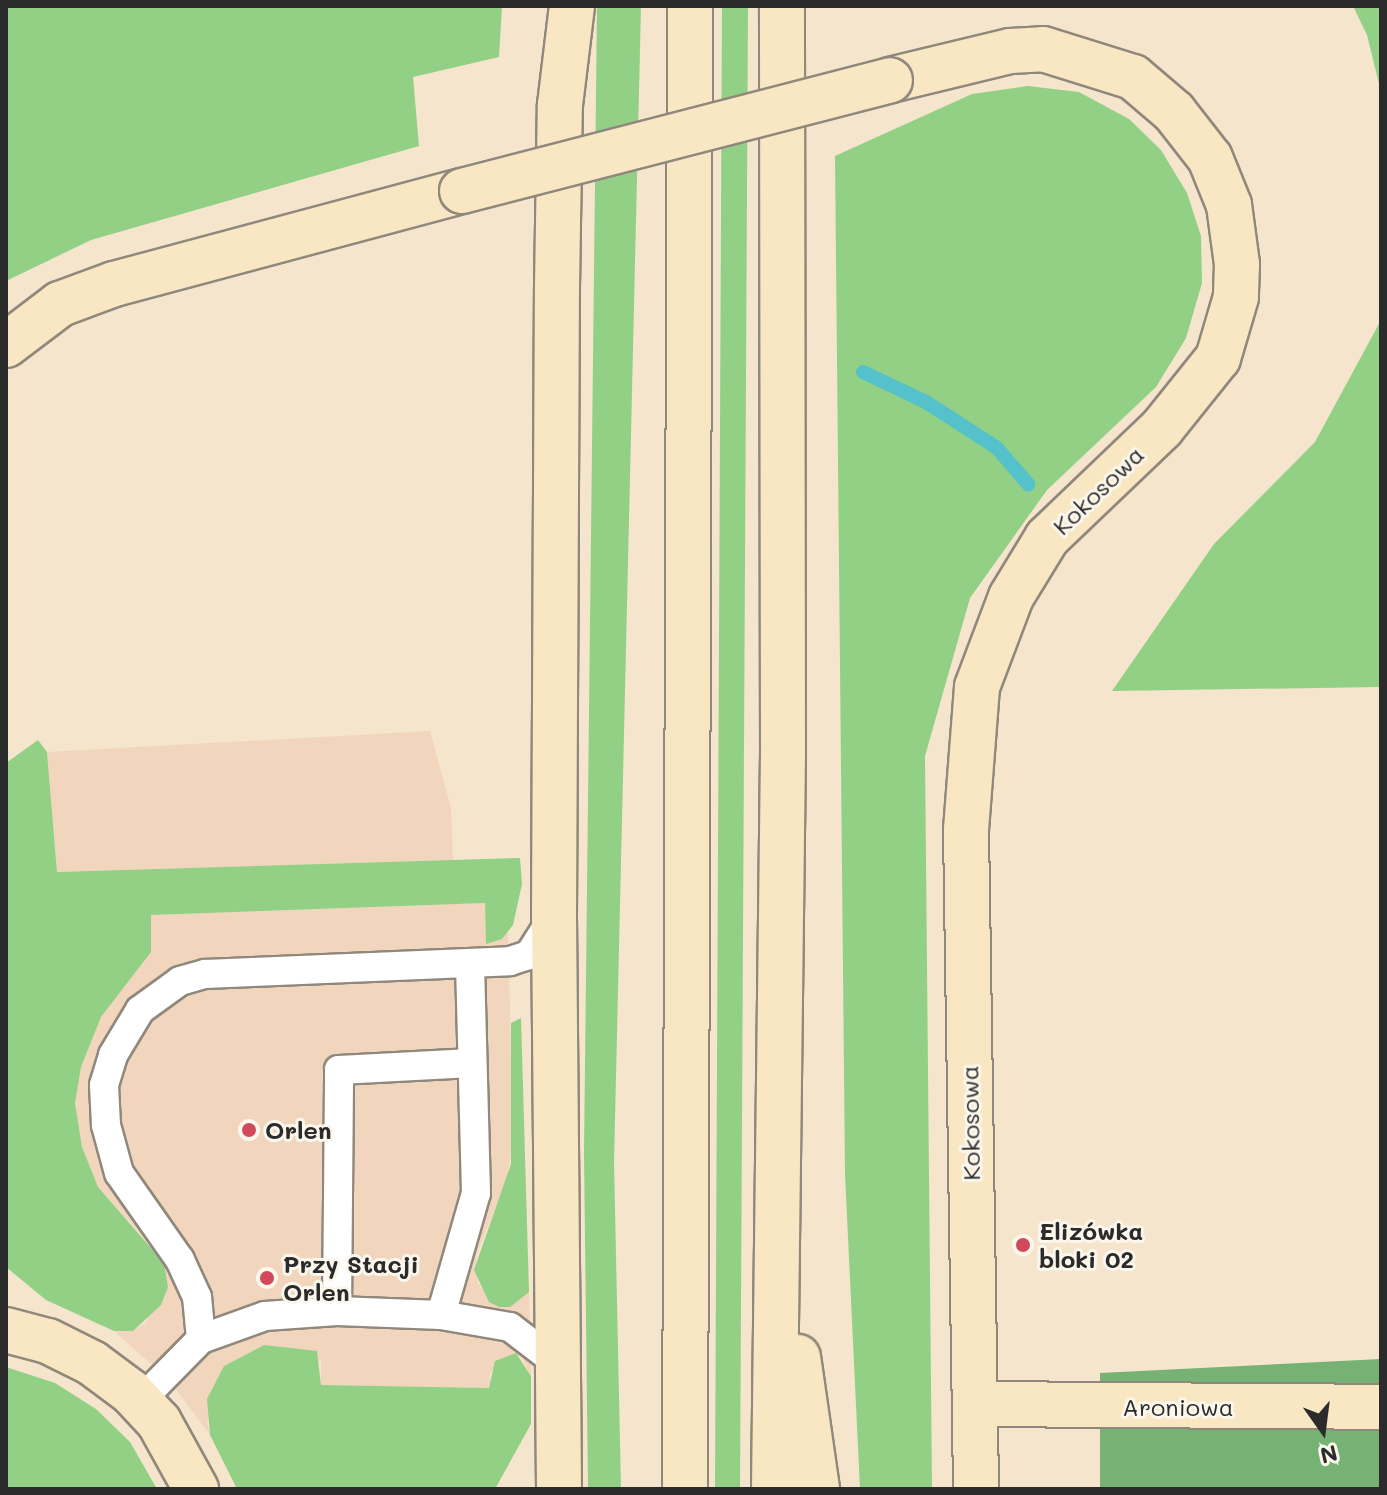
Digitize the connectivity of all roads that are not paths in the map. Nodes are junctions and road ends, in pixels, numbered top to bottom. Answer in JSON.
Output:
{"nodes":[{"id":1,"x":572,"y":6,"type":"edge"},
{"id":2,"x":690,"y":6,"type":"edge"},
{"id":3,"x":782,"y":6,"type":"edge"},
{"id":4,"x":6,"y":345,"type":"edge"},
{"id":5,"x":554,"y":915,"type":"junction"},
{"id":6,"x":470,"y":966,"type":"junction"},
{"id":7,"x":472,"y":1063,"type":"junction"},
{"id":8,"x":778,"y":1216,"type":"junction"},
{"id":9,"x":337,"y":1311,"type":"junction"},
{"id":10,"x":441,"y":1315,"type":"junction"},
{"id":11,"x":6,"y":1330,"type":"edge"},
{"id":12,"x":201,"y":1339,"type":"junction"},
{"id":13,"x":557,"y":1363,"type":"junction"},
{"id":14,"x":140,"y":1401,"type":"junction"},
{"id":15,"x":975,"y":1404,"type":"junction"},
{"id":16,"x":1381,"y":1407,"type":"edge"},
{"id":17,"x":196,"y":1489,"type":"edge"},
{"id":18,"x":559,"y":1489,"type":"edge"},
{"id":19,"x":685,"y":1489,"type":"edge"},
{"id":20,"x":774,"y":1489,"type":"edge"},
{"id":21,"x":817,"y":1489,"type":"edge"},
{"id":22,"x":976,"y":1489,"type":"edge"}],
"edges":[{"from":1,"to":5,"type":"street"},
{"from":2,"to":19,"type":"street"},
{"from":3,"to":8,"type":"street"},
{"from":4,"to":15,"type":"street","name":"Kokosowa","bridge":true},
{"from":5,"to":6,"type":"lane"},
{"from":5,"to":13,"type":"street"},
{"from":6,"to":7,"type":"lane"},
{"from":6,"to":12,"type":"lane"},
{"from":7,"to":9,"type":"lane"},
{"from":7,"to":10,"type":"lane"},
{"from":8,"to":20,"type":"street"},
{"from":8,"to":21,"type":"street"},
{"from":9,"to":10,"type":"lane"},
{"from":9,"to":12,"type":"lane"},
{"from":10,"to":13,"type":"lane"},
{"from":11,"to":14,"type":"street"},
{"from":12,"to":14,"type":"lane"},
{"from":13,"to":18,"type":"street"},
{"from":14,"to":17,"type":"street"},
{"from":15,"to":16,"type":"street","name":"Aroniowa"},
{"from":15,"to":22,"type":"street","name":"Kokosowa"}]}
